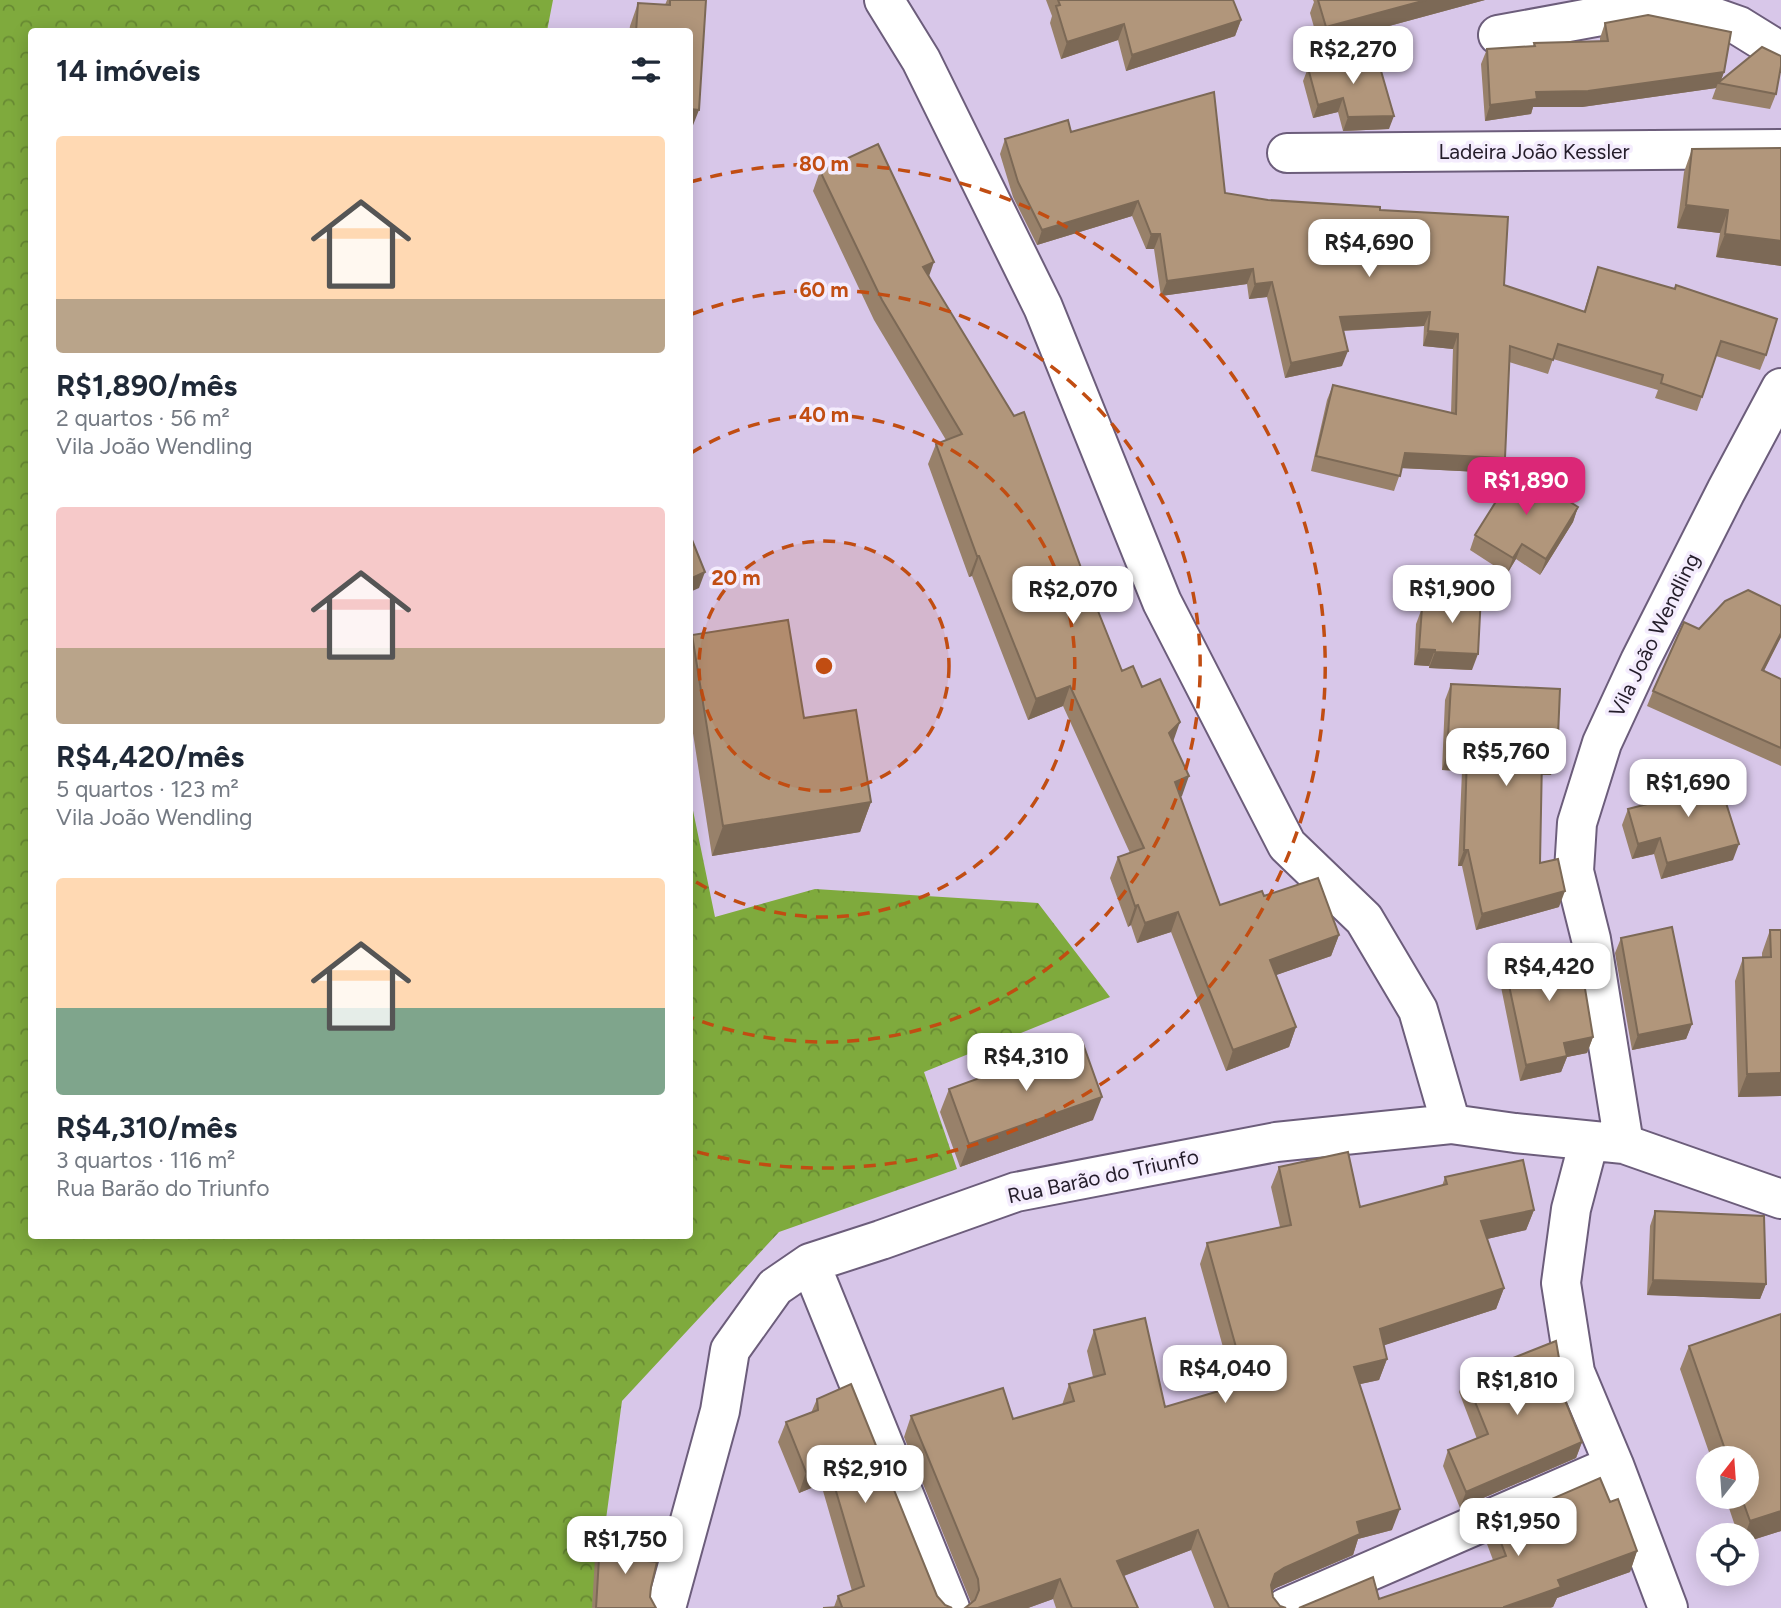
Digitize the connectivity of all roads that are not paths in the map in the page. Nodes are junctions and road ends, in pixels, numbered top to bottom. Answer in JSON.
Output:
{"nodes":[{"id":1,"x":884,"y":0,"type":"edge"},
{"id":2,"x":1498,"y":35,"type":"dead end"},
{"id":3,"x":1781,"y":52,"type":"edge"},
{"id":4,"x":1781,"y":149,"type":"edge"},
{"id":5,"x":1287,"y":153,"type":"dead end"},
{"id":6,"x":1781,"y":388,"type":"edge"},
{"id":7,"x":1451,"y":1124,"type":"junction"},
{"id":8,"x":1606,"y":1142,"type":"junction"},
{"id":9,"x":1781,"y":1199,"type":"edge"},
{"id":10,"x":810,"y":1263,"type":"junction"},
{"id":11,"x":1614,"y":1465,"type":"junction"},
{"id":12,"x":666,"y":1608,"type":"edge"},
{"id":13,"x":950,"y":1608,"type":"edge"},
{"id":14,"x":1285,"y":1608,"type":"edge"},
{"id":15,"x":1668,"y":1608,"type":"edge"}],
"edges":[{"from":1,"to":7,"type":"street"},
{"from":2,"to":3,"type":"street"},
{"from":4,"to":5,"type":"street","name":"Ladeira João Kessler"},
{"from":6,"to":8,"type":"street","name":"Vila João Wendling"},
{"from":7,"to":8,"type":"street","name":"Rua Barão do Triunfo"},
{"from":7,"to":10,"type":"street","name":"Rua Barão do Triunfo"},
{"from":8,"to":9,"type":"street","name":"Rua Barão do Triunfo"},
{"from":8,"to":11,"type":"street"},
{"from":10,"to":12,"type":"street","name":"Rua Barão do Triunfo"},
{"from":10,"to":13,"type":"street"},
{"from":11,"to":14,"type":"street"},
{"from":11,"to":15,"type":"street"}]}
